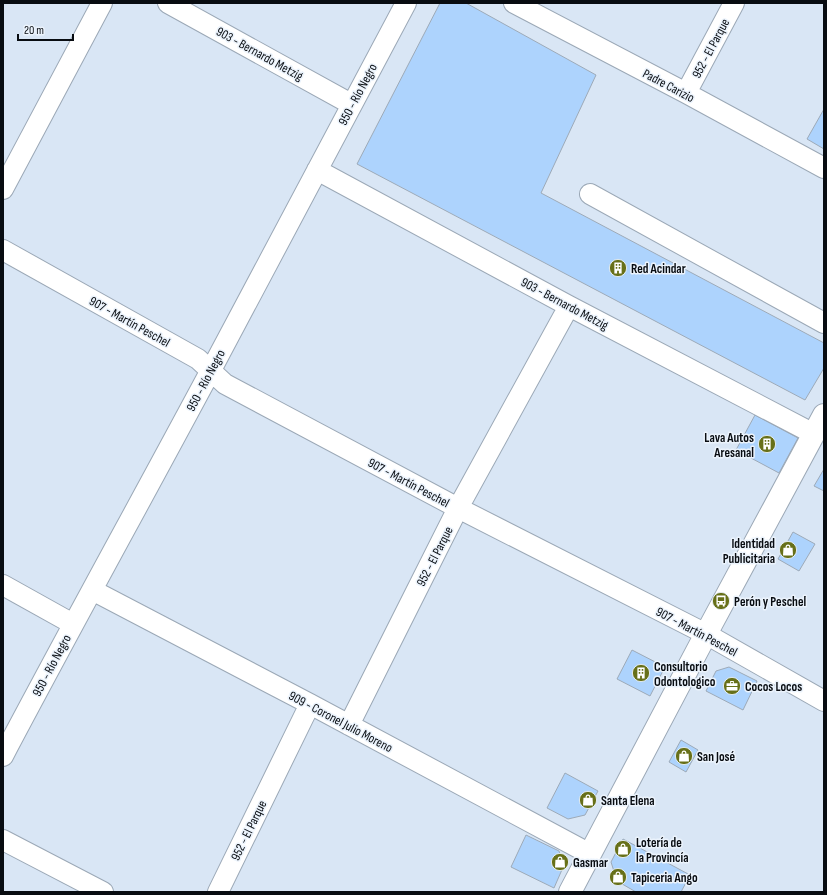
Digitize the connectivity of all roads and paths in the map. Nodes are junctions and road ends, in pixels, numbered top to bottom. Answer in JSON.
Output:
{"nodes":[{"id":1,"x":102,"y":3,"type":"edge"},
{"id":2,"x":168,"y":3,"type":"edge"},
{"id":3,"x":406,"y":3,"type":"edge"},
{"id":4,"x":514,"y":3,"type":"edge"},
{"id":5,"x":734,"y":3,"type":"edge"},
{"id":6,"x":686,"y":93,"type":"junction"},
{"id":7,"x":351,"y":104,"type":"junction"},
{"id":8,"x":824,"y":168,"type":"edge"},
{"id":9,"x":317,"y":170,"type":"junction"},
{"id":10,"x":3,"y":189,"type":"edge"},
{"id":11,"x":590,"y":194,"type":"dead end"},
{"id":12,"x":3,"y":250,"type":"edge"},
{"id":13,"x":569,"y":306,"type":"junction"},
{"id":14,"x":824,"y":323,"type":"edge"},
{"id":15,"x":210,"y":371,"type":"junction"},
{"id":16,"x":824,"y":415,"type":"edge"},
{"id":17,"x":814,"y":434,"type":"junction"},
{"id":18,"x":458,"y":508,"type":"junction"},
{"id":19,"x":3,"y":585,"type":"edge"},
{"id":20,"x":92,"y":590,"type":"junction"},
{"id":21,"x":73,"y":624,"type":"junction"},
{"id":22,"x":706,"y":634,"type":"junction"},
{"id":23,"x":824,"y":701,"type":"edge"},
{"id":24,"x":310,"y":704,"type":"junction"},
{"id":25,"x":349,"y":725,"type":"junction"},
{"id":26,"x":3,"y":756,"type":"edge"},
{"id":27,"x":3,"y":840,"type":"edge"},
{"id":28,"x":590,"y":854,"type":"junction"},
{"id":29,"x":575,"y":890,"type":"edge"},
{"id":30,"x":103,"y":892,"type":"edge"},
{"id":31,"x":218,"y":892,"type":"edge"}],
"edges":[{"from":1,"to":10,"type":"street"},
{"from":2,"to":7,"type":"street","name":"903 - Bernardo Metzig"},
{"from":3,"to":7,"type":"street","name":"950 - Río Negro"},
{"from":4,"to":6,"type":"street","name":"Padre Carizio"},
{"from":5,"to":6,"type":"street","name":"952 - El Parque"},
{"from":6,"to":8,"type":"street","name":"Padre Carizio"},
{"from":7,"to":9,"type":"street","name":"950 - Río Negro"},
{"from":9,"to":13,"type":"street","name":"903 - Bernardo Metzig"},
{"from":9,"to":15,"type":"street","name":"950 - Río Negro"},
{"from":11,"to":14,"type":"street"},
{"from":12,"to":15,"type":"street","name":"907 - Martín Peschel"},
{"from":13,"to":17,"type":"street","name":"903 - Bernardo Metzig"},
{"from":13,"to":18,"type":"street","name":"952 - El Parque"},
{"from":15,"to":18,"type":"street","name":"907 - Martín Peschel"},
{"from":15,"to":20,"type":"street","name":"950 - Río Negro"},
{"from":16,"to":17,"type":"main road"},
{"from":17,"to":22,"type":"main road"},
{"from":18,"to":22,"type":"street","name":"907 - Martín Peschel"},
{"from":18,"to":25,"type":"street","name":"952 - El Parque"},
{"from":19,"to":21,"type":"street"},
{"from":20,"to":21,"type":"street","name":"950 - Río Negro"},
{"from":20,"to":24,"type":"street","name":"909 - Coronel Julio Moreno"},
{"from":21,"to":26,"type":"street","name":"950 - Río Negro"},
{"from":22,"to":23,"type":"street","name":"907 - Martín Peschel"},
{"from":22,"to":28,"type":"main road"},
{"from":24,"to":25,"type":"street","name":"909 - Coronel Julio Moreno"},
{"from":24,"to":31,"type":"street","name":"952 - El Parque"},
{"from":25,"to":28,"type":"street","name":"909 - Coronel Julio Moreno"},
{"from":27,"to":30,"type":"street"},
{"from":28,"to":29,"type":"main road"}]}
